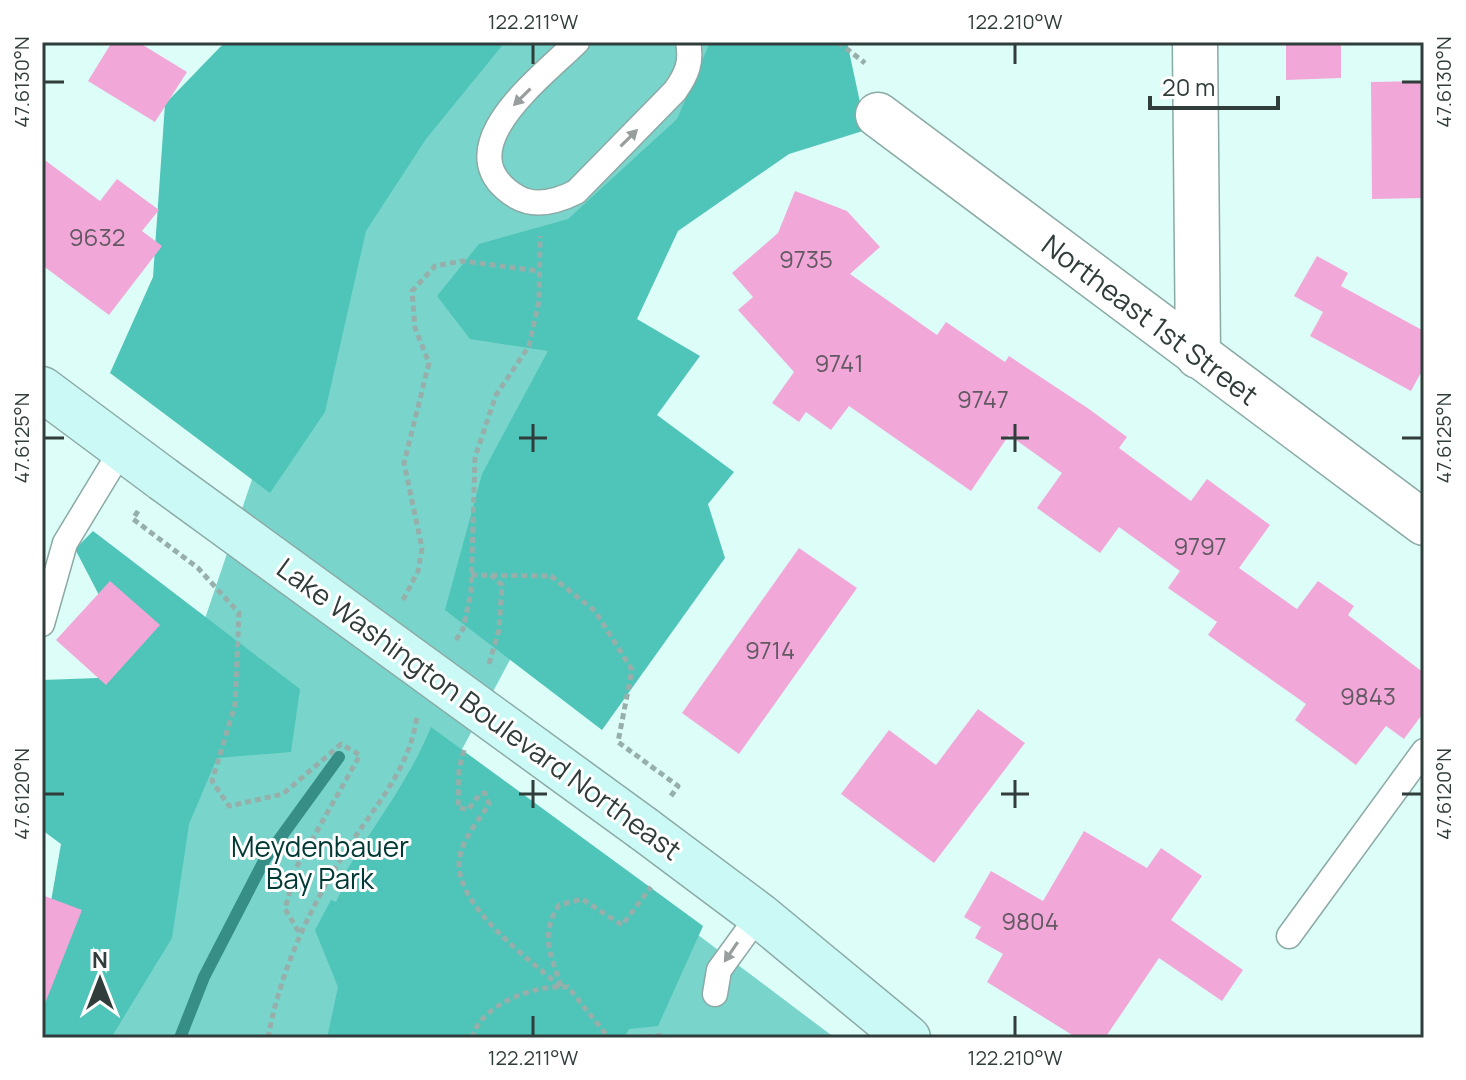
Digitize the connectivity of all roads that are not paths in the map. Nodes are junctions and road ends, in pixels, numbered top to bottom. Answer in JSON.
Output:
{"nodes":[{"id":1,"x":577,"y":42,"type":"edge"},
{"id":2,"x":688,"y":42,"type":"edge"},
{"id":3,"x":1195,"y":42,"type":"edge"},
{"id":4,"x":878,"y":115,"type":"dead end"},
{"id":5,"x":1198,"y":356,"type":"junction"},
{"id":6,"x":42,"y":389,"type":"edge"},
{"id":7,"x":122,"y":449,"type":"junction"},
{"id":8,"x":1424,"y":523,"type":"edge"},
{"id":9,"x":42,"y":624,"type":"edge"},
{"id":10,"x":1424,"y":751,"type":"edge"},
{"id":11,"x":759,"y":915,"type":"junction"},
{"id":12,"x":1289,"y":936,"type":"dead end"},
{"id":13,"x":715,"y":994,"type":"dead end"},
{"id":14,"x":908,"y":1038,"type":"edge"}],
"edges":[{"from":1,"to":2,"type":"lane","one_way":true},
{"from":3,"to":5,"type":"street"},
{"from":4,"to":5,"type":"street","name":"Northeast 1st Street"},
{"from":5,"to":8,"type":"street","name":"Northeast 1st Street"},
{"from":6,"to":7,"type":"main road","name":"Lake Washington Boulevard Northeast"},
{"from":7,"to":9,"type":"lane"},
{"from":7,"to":11,"type":"main road","name":"Lake Washington Boulevard Northeast","bridge":true},
{"from":10,"to":12,"type":"lane"},
{"from":11,"to":13,"type":"lane","one_way":true},
{"from":11,"to":14,"type":"main road","name":"Lake Washington Boulevard Northeast"}]}
